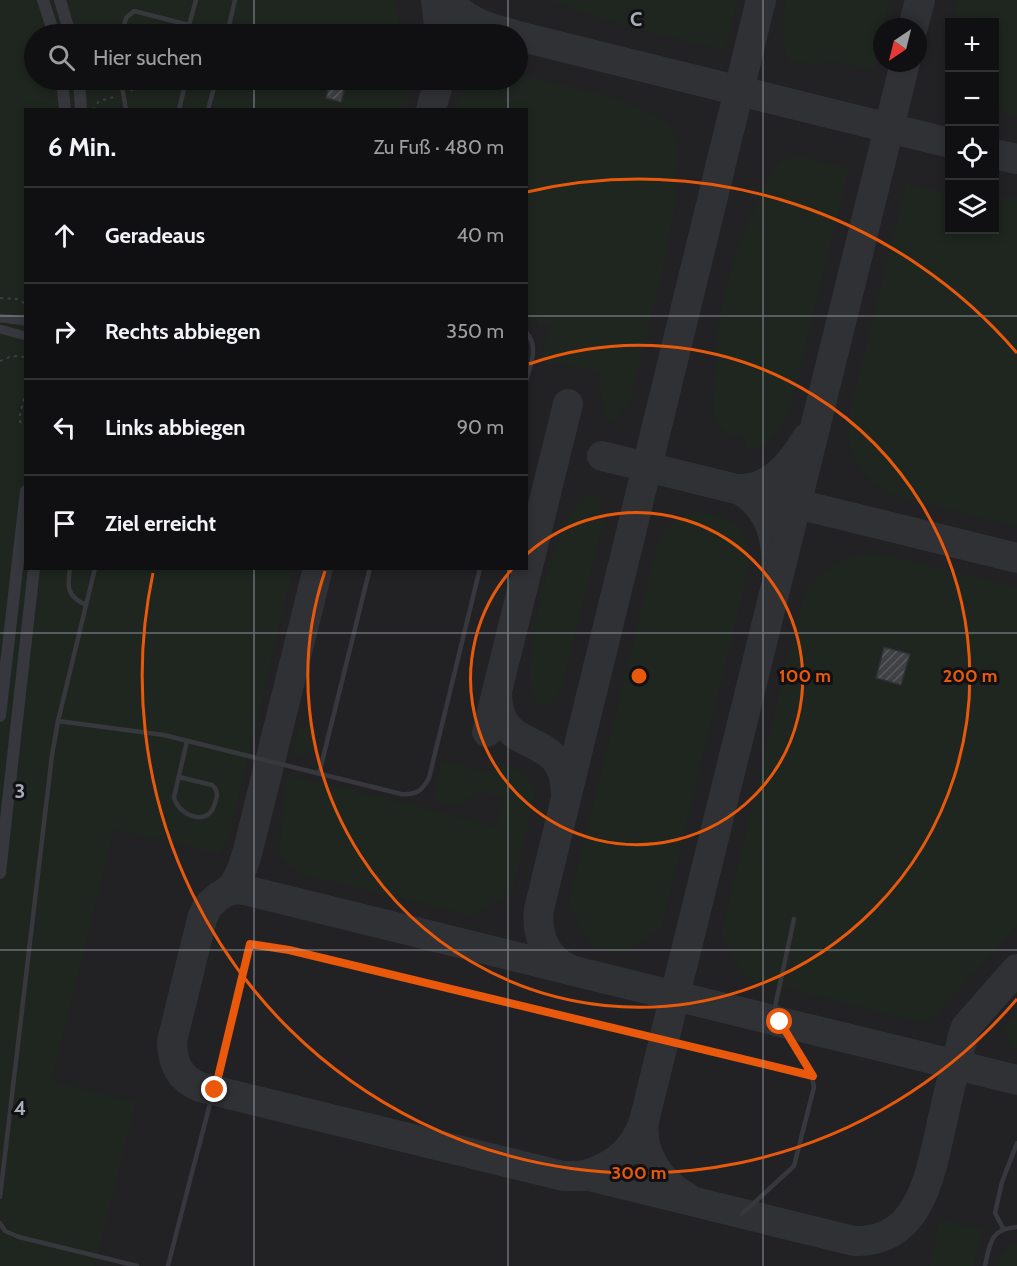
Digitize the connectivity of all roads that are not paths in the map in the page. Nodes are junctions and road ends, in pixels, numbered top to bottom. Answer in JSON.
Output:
{"nodes":[{"id":1,"x":43,"y":0,"type":"edge"},
{"id":2,"x":60,"y":0,"type":"edge"},
{"id":3,"x":196,"y":0,"type":"edge"},
{"id":4,"x":235,"y":0,"type":"edge"},
{"id":5,"x":51,"y":24,"type":"edge"},
{"id":6,"x":67,"y":24,"type":"edge"},
{"id":7,"x":124,"y":24,"type":"edge"},
{"id":8,"x":185,"y":24,"type":"edge"},
{"id":9,"x":189,"y":24,"type":"edge"},
{"id":10,"x":229,"y":24,"type":"edge"},
{"id":11,"x":63,"y":90,"type":"edge"},
{"id":12,"x":80,"y":90,"type":"edge"},
{"id":13,"x":124,"y":90,"type":"edge"},
{"id":14,"x":184,"y":90,"type":"edge"},
{"id":15,"x":213,"y":90,"type":"edge"},
{"id":16,"x":65,"y":108,"type":"edge"},
{"id":17,"x":81,"y":108,"type":"edge"},
{"id":18,"x":126,"y":108,"type":"edge"},
{"id":19,"x":179,"y":108,"type":"edge"},
{"id":20,"x":209,"y":108,"type":"edge"},
{"id":21,"x":0,"y":318,"type":"edge"},
{"id":22,"x":24,"y":318,"type":"edge"},
{"id":23,"x":0,"y":329,"type":"edge"},
{"id":24,"x":528,"y":334,"type":"edge"},
{"id":25,"x":24,"y":335,"type":"edge"},
{"id":26,"x":528,"y":372,"type":"edge"},
{"id":27,"x":24,"y":508,"type":"edge"},
{"id":28,"x":34,"y":570,"type":"edge"},
{"id":29,"x":70,"y":570,"type":"edge"},
{"id":30,"x":95,"y":570,"type":"edge"},
{"id":31,"x":370,"y":570,"type":"edge"},
{"id":32,"x":480,"y":570,"type":"edge"},
{"id":33,"x":86,"y":605,"type":"junction"},
{"id":34,"x":0,"y":716,"type":"edge"},
{"id":35,"x":58,"y":721,"type":"junction"},
{"id":36,"x":186,"y":741,"type":"junction"},
{"id":37,"x":320,"y":774,"type":"junction"},
{"id":38,"x":179,"y":777,"type":"junction"},
{"id":39,"x":0,"y":873,"type":"edge"},
{"id":40,"x":794,"y":920,"type":"dead end"},
{"id":41,"x":813,"y":1076,"type":"junction"},
{"id":42,"x":1017,"y":1143,"type":"edge"},
{"id":43,"x":0,"y":1197,"type":"edge"},
{"id":44,"x":742,"y":1214,"type":"dead end"},
{"id":45,"x":1,"y":1226,"type":"edge"},
{"id":46,"x":1017,"y":1227,"type":"edge"},
{"id":47,"x":1003,"y":1228,"type":"junction"},
{"id":48,"x":137,"y":1266,"type":"edge"},
{"id":49,"x":168,"y":1266,"type":"edge"},
{"id":50,"x":985,"y":1266,"type":"edge"}],
"edges":[{"from":1,"to":5,"type":"street"},
{"from":2,"to":6,"type":"street"},
{"from":3,"to":9,"type":"lane"},
{"from":4,"to":10,"type":"lane"},
{"from":7,"to":8,"type":"lane"},
{"from":11,"to":16,"type":"street"},
{"from":12,"to":17,"type":"street"},
{"from":13,"to":18,"type":"lane"},
{"from":14,"to":19,"type":"lane"},
{"from":15,"to":20,"type":"lane"},
{"from":21,"to":22,"type":"street"},
{"from":23,"to":25,"type":"street"},
{"from":24,"to":26,"type":"lane"},
{"from":27,"to":34,"type":"street"},
{"from":28,"to":39,"type":"street"},
{"from":29,"to":33,"type":"lane"},
{"from":30,"to":33,"type":"lane"},
{"from":31,"to":37,"type":"lane"},
{"from":32,"to":37,"type":"lane"},
{"from":33,"to":35,"type":"lane"},
{"from":35,"to":36,"type":"lane"},
{"from":35,"to":43,"type":"lane"},
{"from":36,"to":37,"type":"lane"},
{"from":36,"to":38,"type":"lane"},
{"from":38,"to":38,"type":"lane"},
{"from":40,"to":41,"type":"lane"},
{"from":41,"to":44,"type":"lane"},
{"from":41,"to":49,"type":"lane"},
{"from":42,"to":47,"type":"lane"},
{"from":45,"to":48,"type":"lane"},
{"from":46,"to":47,"type":"lane"},
{"from":47,"to":50,"type":"lane"}]}
